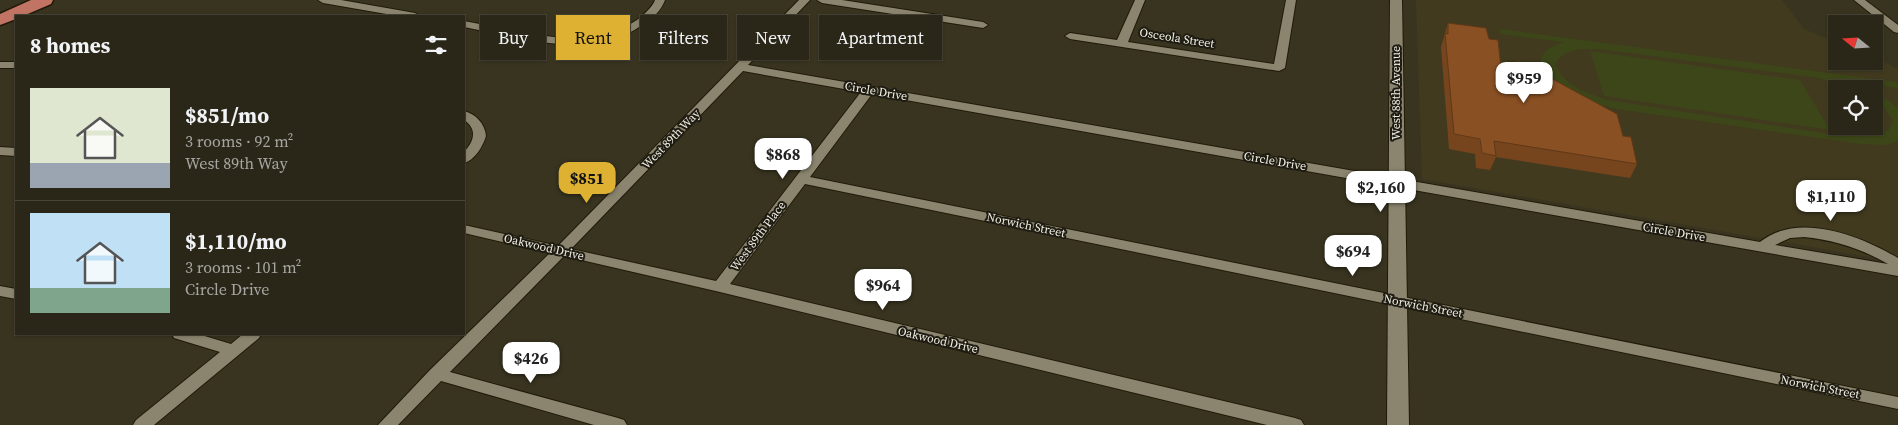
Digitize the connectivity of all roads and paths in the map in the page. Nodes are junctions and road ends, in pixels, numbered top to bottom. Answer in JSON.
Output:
{"nodes":[{"id":1,"x":45,"y":0,"type":"edge"},
{"id":2,"x":323,"y":0,"type":"edge"},
{"id":3,"x":660,"y":0,"type":"edge"},
{"id":4,"x":805,"y":0,"type":"edge"},
{"id":5,"x":822,"y":0,"type":"edge"},
{"id":6,"x":1140,"y":0,"type":"edge"},
{"id":7,"x":1291,"y":0,"type":"edge"},
{"id":8,"x":1396,"y":0,"type":"edge"},
{"id":9,"x":1859,"y":0,"type":"edge"},
{"id":10,"x":409,"y":15,"type":"edge"},
{"id":11,"x":648,"y":15,"type":"edge"},
{"id":12,"x":0,"y":20,"type":"edge"},
{"id":13,"x":640,"y":22,"type":"edge"},
{"id":14,"x":465,"y":24,"type":"edge"},
{"id":15,"x":983,"y":26,"type":"dead end"},
{"id":16,"x":1898,"y":30,"type":"edge"},
{"id":17,"x":1070,"y":36,"type":"dead end"},
{"id":18,"x":1121,"y":44,"type":"junction"},
{"id":19,"x":0,"y":65,"type":"edge"},
{"id":20,"x":15,"y":65,"type":"edge"},
{"id":21,"x":741,"y":67,"type":"junction"},
{"id":22,"x":869,"y":90,"type":"junction"},
{"id":23,"x":465,"y":115,"type":"edge"},
{"id":24,"x":0,"y":150,"type":"edge"},
{"id":25,"x":15,"y":152,"type":"edge"},
{"id":26,"x":465,"y":158,"type":"edge"},
{"id":27,"x":801,"y":179,"type":"junction"},
{"id":28,"x":1397,"y":183,"type":"junction"},
{"id":29,"x":465,"y":229,"type":"edge"},
{"id":30,"x":1763,"y":247,"type":"junction"},
{"id":31,"x":562,"y":250,"type":"junction"},
{"id":32,"x":1898,"y":264,"type":"edge"},
{"id":33,"x":1898,"y":272,"type":"edge"},
{"id":34,"x":720,"y":287,"type":"junction"},
{"id":35,"x":0,"y":291,"type":"edge"},
{"id":36,"x":15,"y":294,"type":"edge"},
{"id":37,"x":1398,"y":301,"type":"junction"},
{"id":38,"x":183,"y":335,"type":"edge"},
{"id":39,"x":252,"y":335,"type":"edge"},
{"id":40,"x":233,"y":350,"type":"junction"},
{"id":41,"x":436,"y":374,"type":"junction"},
{"id":42,"x":1898,"y":403,"type":"edge"},
{"id":43,"x":142,"y":425,"type":"edge"},
{"id":44,"x":386,"y":425,"type":"edge"},
{"id":45,"x":618,"y":425,"type":"edge"},
{"id":46,"x":1296,"y":425,"type":"edge"},
{"id":47,"x":1398,"y":425,"type":"edge"}],
"edges":[{"from":1,"to":12,"type":"main road"},
{"from":2,"to":10,"type":"street"},
{"from":3,"to":11,"type":"street"},
{"from":4,"to":21,"type":"street","name":"West 89th Way"},
{"from":5,"to":15,"type":"street"},
{"from":6,"to":18,"type":"street"},
{"from":7,"to":18,"type":"street","name":"Osceola Street"},
{"from":8,"to":28,"type":"street","name":"West 88th Avenue"},
{"from":9,"to":16,"type":"street"},
{"from":13,"to":14,"type":"street"},
{"from":17,"to":18,"type":"street","name":"Osceola Street"},
{"from":19,"to":20,"type":"street"},
{"from":21,"to":22,"type":"street","name":"Circle Drive"},
{"from":21,"to":31,"type":"street","name":"West 89th Way"},
{"from":22,"to":27,"type":"street","name":"West 89th Place"},
{"from":22,"to":28,"type":"street","name":"Circle Drive"},
{"from":23,"to":26,"type":"street"},
{"from":24,"to":25,"type":"street"},
{"from":27,"to":34,"type":"street","name":"West 89th Place"},
{"from":27,"to":37,"type":"street","name":"Norwich Street"},
{"from":28,"to":30,"type":"street","name":"Circle Drive"},
{"from":28,"to":37,"type":"street","name":"West 88th Avenue"},
{"from":29,"to":31,"type":"street","name":"Oakwood Drive"},
{"from":30,"to":32,"type":"street"},
{"from":30,"to":33,"type":"street","name":"Circle Drive"},
{"from":31,"to":34,"type":"street","name":"Oakwood Drive"},
{"from":31,"to":41,"type":"street","name":"West 89th Way"},
{"from":34,"to":46,"type":"street","name":"Oakwood Drive"},
{"from":35,"to":36,"type":"street"},
{"from":37,"to":42,"type":"street","name":"Norwich Street"},
{"from":37,"to":47,"type":"street","name":"West 88th Avenue"},
{"from":38,"to":40,"type":"street"},
{"from":39,"to":40,"type":"street"},
{"from":40,"to":43,"type":"street"},
{"from":41,"to":44,"type":"street","name":"West 89th Way"},
{"from":41,"to":45,"type":"street"}]}
